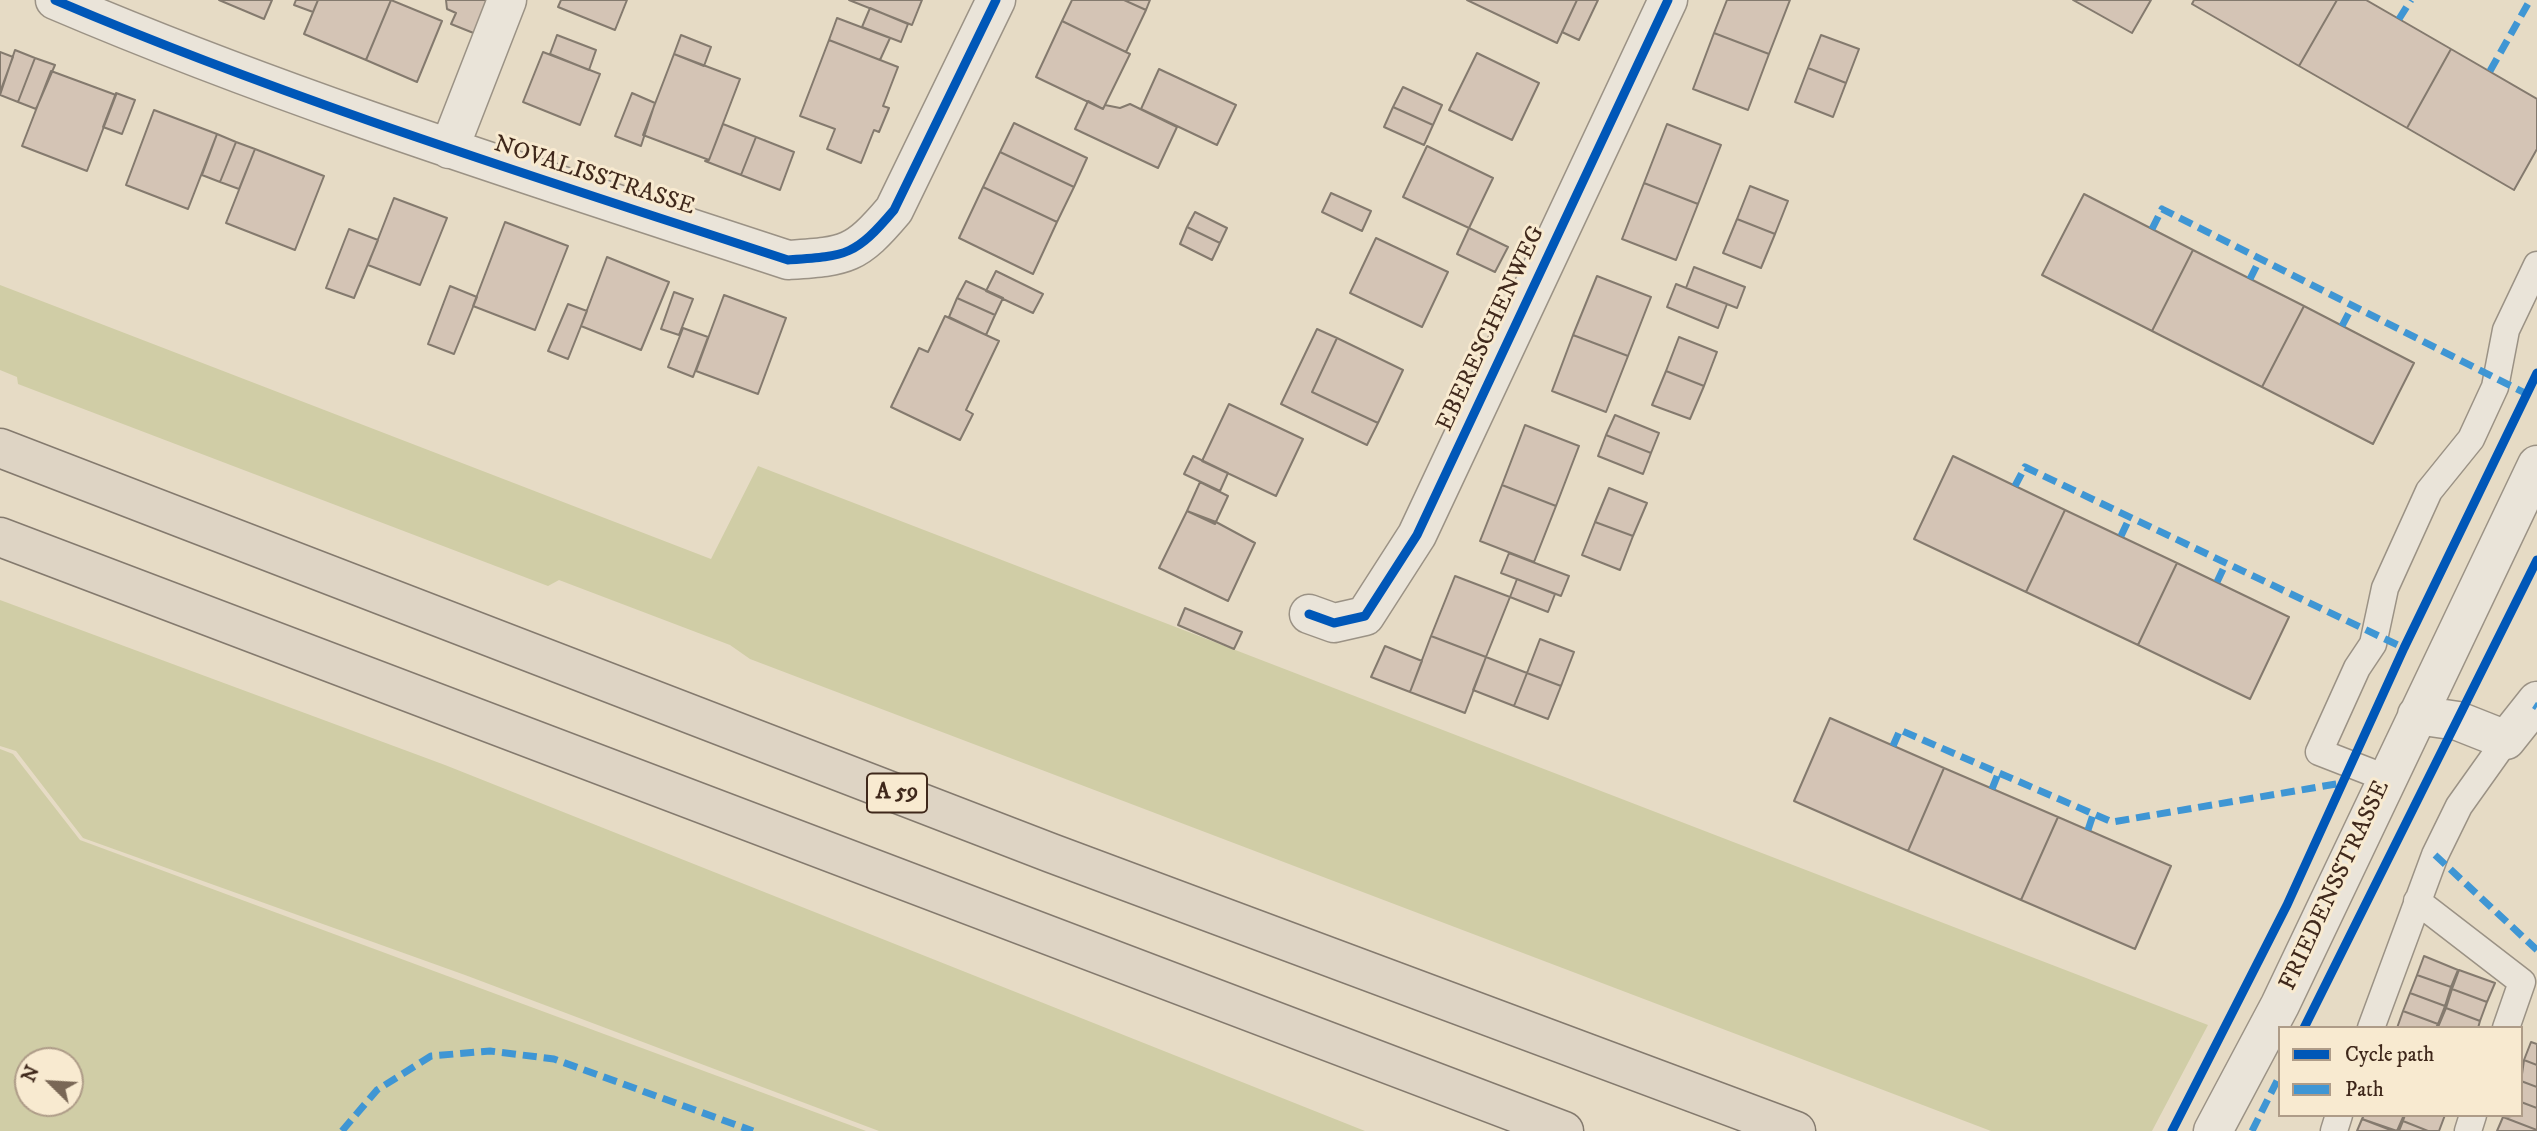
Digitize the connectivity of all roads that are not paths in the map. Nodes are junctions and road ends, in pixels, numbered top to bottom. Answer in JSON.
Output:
{"nodes":[{"id":1,"x":55,"y":0,"type":"edge"},
{"id":2,"x":507,"y":0,"type":"edge"},
{"id":3,"x":996,"y":0,"type":"edge"},
{"id":4,"x":1668,"y":0,"type":"edge"},
{"id":5,"x":449,"y":149,"type":"junction"},
{"id":6,"x":2537,"y":265,"type":"edge"},
{"id":7,"x":0,"y":447,"type":"edge"},
{"id":8,"x":2537,"y":465,"type":"edge"},
{"id":9,"x":0,"y":537,"type":"edge"},
{"id":10,"x":1309,"y":614,"type":"dead end"},
{"id":11,"x":2537,"y":701,"type":"edge"},
{"id":12,"x":2417,"y":715,"type":"junction"},
{"id":13,"x":2506,"y":740,"type":"junction"},
{"id":14,"x":2386,"y":778,"type":"junction"},
{"id":15,"x":2417,"y":901,"type":"junction"},
{"id":16,"x":2372,"y":1026,"type":"edge"},
{"id":17,"x":2507,"y":1026,"type":"edge"},
{"id":18,"x":1564,"y":1131,"type":"edge"},
{"id":19,"x":1796,"y":1131,"type":"edge"},
{"id":20,"x":2213,"y":1131,"type":"edge"}],
"edges":[{"from":1,"to":5,"type":"street","name":"NOVALISSTRASSE"},
{"from":2,"to":5,"type":"street"},
{"from":3,"to":5,"type":"street","name":"NOVALISSTRASSE"},
{"from":4,"to":10,"type":"street","name":"EBERESCHENWEG"},
{"from":6,"to":14,"type":"lane"},
{"from":7,"to":19,"type":"highway","number":"A 59"},
{"from":8,"to":12,"type":"street","name":"FRIEDENSSTRASSE"},
{"from":9,"to":18,"type":"highway"},
{"from":11,"to":13,"type":"street"},
{"from":12,"to":13,"type":"street"},
{"from":12,"to":14,"type":"street","name":"FRIEDENSSTRASSE"},
{"from":13,"to":15,"type":"lane"},
{"from":14,"to":20,"type":"street","name":"FRIEDENSSTRASSE"},
{"from":15,"to":16,"type":"lane"},
{"from":15,"to":17,"type":"lane"}]}
